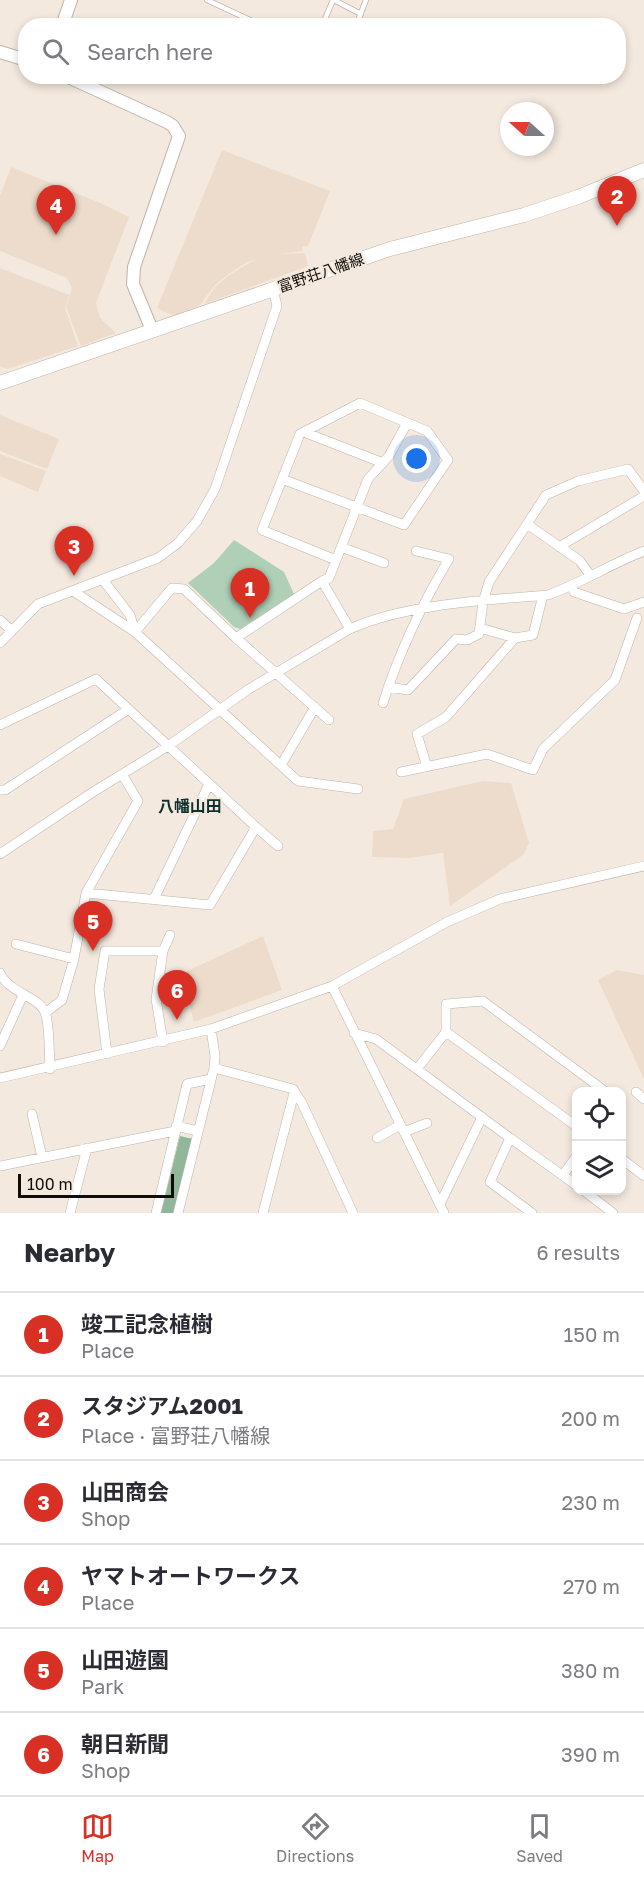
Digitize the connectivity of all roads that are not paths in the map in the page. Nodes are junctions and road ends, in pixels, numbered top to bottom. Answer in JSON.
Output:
{"nodes":[{"id":1,"x":71,"y":0,"type":"edge"},
{"id":2,"x":207,"y":0,"type":"edge"},
{"id":3,"x":333,"y":0,"type":"edge"},
{"id":4,"x":366,"y":0,"type":"edge"},
{"id":5,"x":361,"y":14,"type":"junction"},
{"id":6,"x":65,"y":18,"type":"edge"},
{"id":7,"x":246,"y":18,"type":"edge"},
{"id":8,"x":327,"y":18,"type":"edge"},
{"id":9,"x":359,"y":18,"type":"edge"},
{"id":10,"x":0,"y":52,"type":"edge"},
{"id":11,"x":18,"y":58,"type":"edge"},
{"id":12,"x":83,"y":84,"type":"edge"},
{"id":13,"x":644,"y":170,"type":"edge"},
{"id":14,"x":273,"y":289,"type":"junction"},
{"id":15,"x":152,"y":330,"type":"junction"},
{"id":16,"x":0,"y":383,"type":"edge"},
{"id":17,"x":408,"y":423,"type":"junction"},
{"id":18,"x":304,"y":432,"type":"junction"},
{"id":19,"x":382,"y":463,"type":"junction"},
{"id":20,"x":282,"y":479,"type":"junction"},
{"id":21,"x":644,"y":491,"type":"edge"},
{"id":22,"x":644,"y":496,"type":"edge"},
{"id":23,"x":357,"y":507,"type":"junction"},
{"id":24,"x":527,"y":524,"type":"junction"},
{"id":25,"x":559,"y":547,"type":"junction"},
{"id":26,"x":341,"y":548,"type":"junction"},
{"id":27,"x":416,"y":551,"type":"dead end"},
{"id":28,"x":644,"y":551,"type":"edge"},
{"id":29,"x":336,"y":560,"type":"junction"},
{"id":30,"x":384,"y":563,"type":"dead end"},
{"id":31,"x":590,"y":575,"type":"junction"},
{"id":32,"x":103,"y":580,"type":"junction"},
{"id":33,"x":322,"y":581,"type":"junction"},
{"id":34,"x":571,"y":585,"type":"junction"},
{"id":35,"x":73,"y":591,"type":"junction"},
{"id":36,"x":543,"y":595,"type":"junction"},
{"id":37,"x":483,"y":602,"type":"junction"},
{"id":38,"x":644,"y":602,"type":"edge"},
{"id":39,"x":634,"y":607,"type":"junction"},
{"id":40,"x":422,"y":610,"type":"junction"},
{"id":41,"x":640,"y":618,"type":"edge"},
{"id":42,"x":0,"y":620,"type":"edge"},
{"id":43,"x":480,"y":628,"type":"junction"},
{"id":44,"x":350,"y":629,"type":"junction"},
{"id":45,"x":12,"y":631,"type":"junction"},
{"id":46,"x":135,"y":632,"type":"junction"},
{"id":47,"x":236,"y":638,"type":"junction"},
{"id":48,"x":515,"y":638,"type":"junction"},
{"id":49,"x":0,"y":643,"type":"edge"},
{"id":50,"x":277,"y":674,"type":"junction"},
{"id":51,"x":388,"y":687,"type":"junction"},
{"id":52,"x":383,"y":703,"type":"dead end"},
{"id":53,"x":315,"y":707,"type":"junction"},
{"id":54,"x":127,"y":710,"type":"junction"},
{"id":55,"x":221,"y":710,"type":"junction"},
{"id":56,"x":329,"y":720,"type":"dead end"},
{"id":57,"x":0,"y":725,"type":"edge"},
{"id":58,"x":168,"y":746,"type":"junction"},
{"id":59,"x":281,"y":765,"type":"junction"},
{"id":60,"x":427,"y":767,"type":"junction"},
{"id":61,"x":401,"y":772,"type":"dead end"},
{"id":62,"x":122,"y":774,"type":"junction"},
{"id":63,"x":209,"y":784,"type":"junction"},
{"id":64,"x":358,"y":789,"type":"dead end"},
{"id":65,"x":0,"y":790,"type":"edge"},
{"id":66,"x":256,"y":827,"type":"junction"},
{"id":67,"x":278,"y":846,"type":"dead end"},
{"id":68,"x":0,"y":854,"type":"edge"},
{"id":69,"x":644,"y":866,"type":"edge"},
{"id":70,"x":86,"y":893,"type":"junction"},
{"id":71,"x":154,"y":899,"type":"junction"},
{"id":72,"x":170,"y":935,"type":"dead end"},
{"id":73,"x":16,"y":944,"type":"dead end"},
{"id":74,"x":164,"y":951,"type":"junction"},
{"id":75,"x":74,"y":959,"type":"junction"},
{"id":76,"x":0,"y":973,"type":"edge"},
{"id":77,"x":332,"y":986,"type":"junction"},
{"id":78,"x":23,"y":995,"type":"junction"},
{"id":79,"x":45,"y":1013,"type":"junction"},
{"id":80,"x":211,"y":1029,"type":"junction"},
{"id":81,"x":446,"y":1032,"type":"junction"},
{"id":82,"x":354,"y":1033,"type":"junction"},
{"id":83,"x":163,"y":1042,"type":"junction"},
{"id":84,"x":0,"y":1046,"type":"edge"},
{"id":85,"x":107,"y":1054,"type":"junction"},
{"id":86,"x":214,"y":1068,"type":"junction"},
{"id":87,"x":50,"y":1069,"type":"junction"},
{"id":88,"x":417,"y":1069,"type":"junction"},
{"id":89,"x":0,"y":1078,"type":"edge"},
{"id":90,"x":211,"y":1079,"type":"junction"},
{"id":91,"x":599,"y":1087,"type":"edge"},
{"id":92,"x":294,"y":1093,"type":"junction"},
{"id":93,"x":32,"y":1114,"type":"dead end"},
{"id":94,"x":482,"y":1117,"type":"junction"},
{"id":95,"x":427,"y":1123,"type":"dead end"},
{"id":96,"x":572,"y":1123,"type":"edge"},
{"id":97,"x":402,"y":1128,"type":"junction"},
{"id":98,"x":175,"y":1129,"type":"junction"},
{"id":99,"x":198,"y":1131,"type":"junction"},
{"id":100,"x":377,"y":1138,"type":"dead end"},
{"id":101,"x":510,"y":1138,"type":"junction"},
{"id":102,"x":87,"y":1148,"type":"junction"},
{"id":103,"x":42,"y":1157,"type":"junction"},
{"id":104,"x":572,"y":1163,"type":"edge"},
{"id":105,"x":626,"y":1163,"type":"edge"},
{"id":106,"x":0,"y":1166,"type":"edge"},
{"id":107,"x":563,"y":1175,"type":"junction"},
{"id":108,"x":644,"y":1176,"type":"edge"},
{"id":109,"x":572,"y":1182,"type":"edge"},
{"id":110,"x":588,"y":1195,"type":"edge"},
{"id":111,"x":515,"y":1200,"type":"junction"},
{"id":112,"x":442,"y":1209,"type":"edge"},
{"id":113,"x":70,"y":1213,"type":"edge"},
{"id":114,"x":156,"y":1213,"type":"edge"},
{"id":115,"x":178,"y":1213,"type":"edge"},
{"id":116,"x":263,"y":1213,"type":"edge"},
{"id":117,"x":353,"y":1213,"type":"edge"},
{"id":118,"x":521,"y":1213,"type":"edge"},
{"id":119,"x":532,"y":1213,"type":"edge"},
{"id":120,"x":613,"y":1213,"type":"edge"}],
"edges":[{"from":1,"to":6,"type":"street"},
{"from":2,"to":7,"type":"lane"},
{"from":3,"to":5,"type":"lane"},
{"from":3,"to":8,"type":"lane"},
{"from":4,"to":5,"type":"lane"},
{"from":5,"to":9,"type":"lane"},
{"from":10,"to":11,"type":"street"},
{"from":12,"to":15,"type":"street"},
{"from":13,"to":14,"type":"main road","name":"富野荘八幡線"},
{"from":14,"to":15,"type":"main road","name":"富野荘八幡線"},
{"from":14,"to":32,"type":"street"},
{"from":15,"to":16,"type":"main road","name":"富野荘八幡線"},
{"from":17,"to":18,"type":"street"},
{"from":17,"to":19,"type":"street"},
{"from":17,"to":23,"type":"street"},
{"from":18,"to":19,"type":"street"},
{"from":18,"to":20,"type":"street"},
{"from":19,"to":23,"type":"street"},
{"from":20,"to":23,"type":"street"},
{"from":20,"to":29,"type":"street"},
{"from":21,"to":24,"type":"street"},
{"from":22,"to":25,"type":"street"},
{"from":23,"to":26,"type":"street"},
{"from":24,"to":25,"type":"street"},
{"from":24,"to":37,"type":"street"},
{"from":25,"to":31,"type":"street"},
{"from":26,"to":29,"type":"street"},
{"from":26,"to":30,"type":"street"},
{"from":27,"to":40,"type":"street"},
{"from":28,"to":31,"type":"street"},
{"from":29,"to":33,"type":"street"},
{"from":31,"to":34,"type":"street"},
{"from":32,"to":35,"type":"street"},
{"from":32,"to":46,"type":"street"},
{"from":33,"to":44,"type":"street"},
{"from":33,"to":47,"type":"street"},
{"from":34,"to":36,"type":"street"},
{"from":34,"to":39,"type":"street"},
{"from":35,"to":45,"type":"street"},
{"from":35,"to":46,"type":"street"},
{"from":36,"to":37,"type":"street"},
{"from":36,"to":48,"type":"street"},
{"from":37,"to":40,"type":"street"},
{"from":37,"to":43,"type":"street"},
{"from":38,"to":39,"type":"street"},
{"from":39,"to":41,"type":"street"},
{"from":40,"to":44,"type":"street"},
{"from":40,"to":51,"type":"street"},
{"from":41,"to":60,"type":"street"},
{"from":42,"to":45,"type":"street"},
{"from":43,"to":48,"type":"street"},
{"from":43,"to":51,"type":"street"},
{"from":44,"to":50,"type":"street"},
{"from":45,"to":49,"type":"street"},
{"from":46,"to":47,"type":"street"},
{"from":46,"to":55,"type":"street"},
{"from":47,"to":50,"type":"street"},
{"from":48,"to":60,"type":"street"},
{"from":50,"to":53,"type":"street"},
{"from":50,"to":55,"type":"street"},
{"from":51,"to":52,"type":"street"},
{"from":53,"to":56,"type":"street"},
{"from":53,"to":59,"type":"street"},
{"from":54,"to":57,"type":"street"},
{"from":54,"to":58,"type":"street"},
{"from":54,"to":65,"type":"street"},
{"from":55,"to":58,"type":"street"},
{"from":55,"to":59,"type":"street"},
{"from":58,"to":62,"type":"street"},
{"from":58,"to":63,"type":"street"},
{"from":59,"to":64,"type":"street"},
{"from":60,"to":61,"type":"street"},
{"from":62,"to":68,"type":"street"},
{"from":62,"to":70,"type":"street"},
{"from":63,"to":66,"type":"street"},
{"from":63,"to":71,"type":"street"},
{"from":66,"to":67,"type":"street"},
{"from":66,"to":71,"type":"street"},
{"from":69,"to":77,"type":"street"},
{"from":70,"to":71,"type":"street"},
{"from":70,"to":75,"type":"street"},
{"from":72,"to":74,"type":"street"},
{"from":73,"to":75,"type":"street"},
{"from":74,"to":83,"type":"street"},
{"from":74,"to":85,"type":"street"},
{"from":75,"to":79,"type":"street"},
{"from":76,"to":78,"type":"street"},
{"from":77,"to":80,"type":"street"},
{"from":77,"to":82,"type":"street"},
{"from":78,"to":79,"type":"street"},
{"from":78,"to":84,"type":"street"},
{"from":79,"to":87,"type":"street"},
{"from":80,"to":83,"type":"street"},
{"from":80,"to":86,"type":"street"},
{"from":81,"to":88,"type":"street"},
{"from":81,"to":91,"type":"street"},
{"from":81,"to":96,"type":"street"},
{"from":82,"to":88,"type":"street"},
{"from":82,"to":97,"type":"street"},
{"from":83,"to":85,"type":"street"},
{"from":85,"to":87,"type":"street"},
{"from":86,"to":90,"type":"street"},
{"from":86,"to":92,"type":"street"},
{"from":87,"to":89,"type":"street"},
{"from":88,"to":94,"type":"street"},
{"from":90,"to":98,"type":"street"},
{"from":90,"to":99,"type":"street"},
{"from":92,"to":116,"type":"street"},
{"from":92,"to":117,"type":"street"},
{"from":93,"to":103,"type":"street"},
{"from":94,"to":101,"type":"street"},
{"from":94,"to":112,"type":"street"},
{"from":95,"to":97,"type":"street"},
{"from":97,"to":100,"type":"street"},
{"from":97,"to":112,"type":"street"},
{"from":98,"to":99,"type":"street"},
{"from":98,"to":102,"type":"street"},
{"from":98,"to":114,"type":"street"},
{"from":99,"to":115,"type":"street"},
{"from":101,"to":107,"type":"street"},
{"from":101,"to":111,"type":"street"},
{"from":102,"to":103,"type":"street"},
{"from":102,"to":113,"type":"street"},
{"from":103,"to":106,"type":"street"},
{"from":104,"to":107,"type":"street"},
{"from":105,"to":108,"type":"street"},
{"from":107,"to":109,"type":"street"},
{"from":110,"to":120,"type":"street"},
{"from":111,"to":118,"type":"street"},
{"from":111,"to":119,"type":"street"}]}
